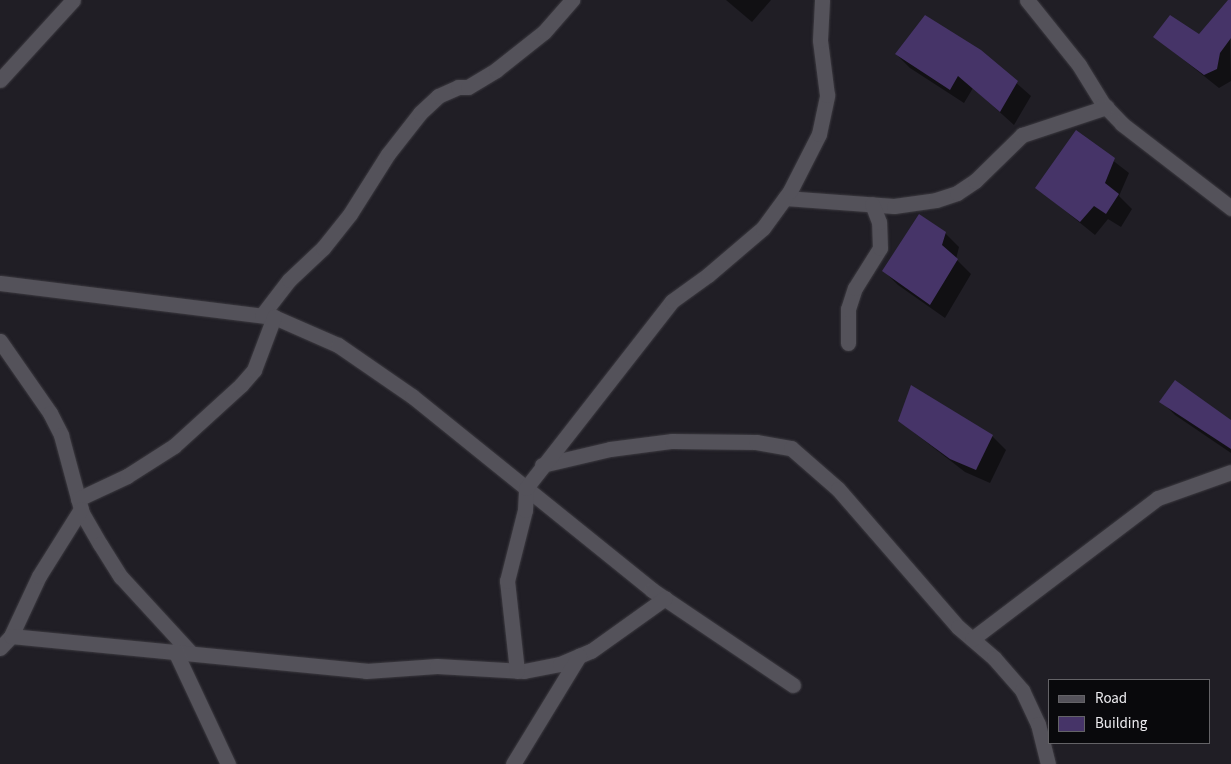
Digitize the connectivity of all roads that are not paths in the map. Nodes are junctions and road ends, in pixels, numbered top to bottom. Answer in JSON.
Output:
{"nodes":[{"id":1,"x":73,"y":0,"type":"edge"},
{"id":2,"x":572,"y":0,"type":"edge"},
{"id":3,"x":822,"y":0,"type":"edge"},
{"id":4,"x":1027,"y":0,"type":"edge"},
{"id":5,"x":0,"y":80,"type":"edge"},
{"id":6,"x":1106,"y":107,"type":"junction"},
{"id":7,"x":785,"y":198,"type":"junction"},
{"id":8,"x":872,"y":204,"type":"junction"},
{"id":9,"x":1231,"y":208,"type":"edge"},
{"id":10,"x":0,"y":283,"type":"edge"},
{"id":11,"x":268,"y":316,"type":"junction"},
{"id":12,"x":0,"y":341,"type":"edge"},
{"id":13,"x":848,"y":343,"type":"dead end"},
{"id":14,"x":542,"y":466,"type":"junction"},
{"id":15,"x":1231,"y":472,"type":"edge"},
{"id":16,"x":526,"y":488,"type":"junction"},
{"id":17,"x":80,"y":504,"type":"junction"},
{"id":18,"x":665,"y":598,"type":"junction"},
{"id":19,"x":11,"y":636,"type":"junction"},
{"id":20,"x":972,"y":639,"type":"junction"},
{"id":21,"x":0,"y":648,"type":"edge"},
{"id":22,"x":175,"y":651,"type":"junction"},
{"id":23,"x":190,"y":653,"type":"junction"},
{"id":24,"x":579,"y":656,"type":"junction"},
{"id":25,"x":517,"y":671,"type":"junction"},
{"id":26,"x":793,"y":686,"type":"dead end"},
{"id":27,"x":228,"y":764,"type":"edge"},
{"id":28,"x":513,"y":764,"type":"edge"},
{"id":29,"x":1048,"y":764,"type":"edge"}],
"edges":[{"from":1,"to":5,"type":"street"},
{"from":2,"to":11,"type":"street"},
{"from":3,"to":7,"type":"street"},
{"from":4,"to":6,"type":"street"},
{"from":6,"to":8,"type":"street"},
{"from":6,"to":9,"type":"street"},
{"from":7,"to":8,"type":"street"},
{"from":7,"to":14,"type":"street"},
{"from":8,"to":13,"type":"street"},
{"from":10,"to":11,"type":"street"},
{"from":11,"to":16,"type":"street"},
{"from":11,"to":17,"type":"street"},
{"from":12,"to":17,"type":"street"},
{"from":14,"to":16,"type":"street"},
{"from":14,"to":20,"type":"street"},
{"from":15,"to":20,"type":"street"},
{"from":16,"to":18,"type":"street"},
{"from":16,"to":25,"type":"street"},
{"from":17,"to":19,"type":"street"},
{"from":17,"to":23,"type":"street"},
{"from":18,"to":24,"type":"street"},
{"from":18,"to":26,"type":"street"},
{"from":19,"to":21,"type":"street"},
{"from":19,"to":22,"type":"street"},
{"from":20,"to":29,"type":"street"},
{"from":22,"to":23,"type":"street"},
{"from":22,"to":27,"type":"street"},
{"from":23,"to":25,"type":"street"},
{"from":24,"to":25,"type":"street"},
{"from":24,"to":28,"type":"street"}]}
